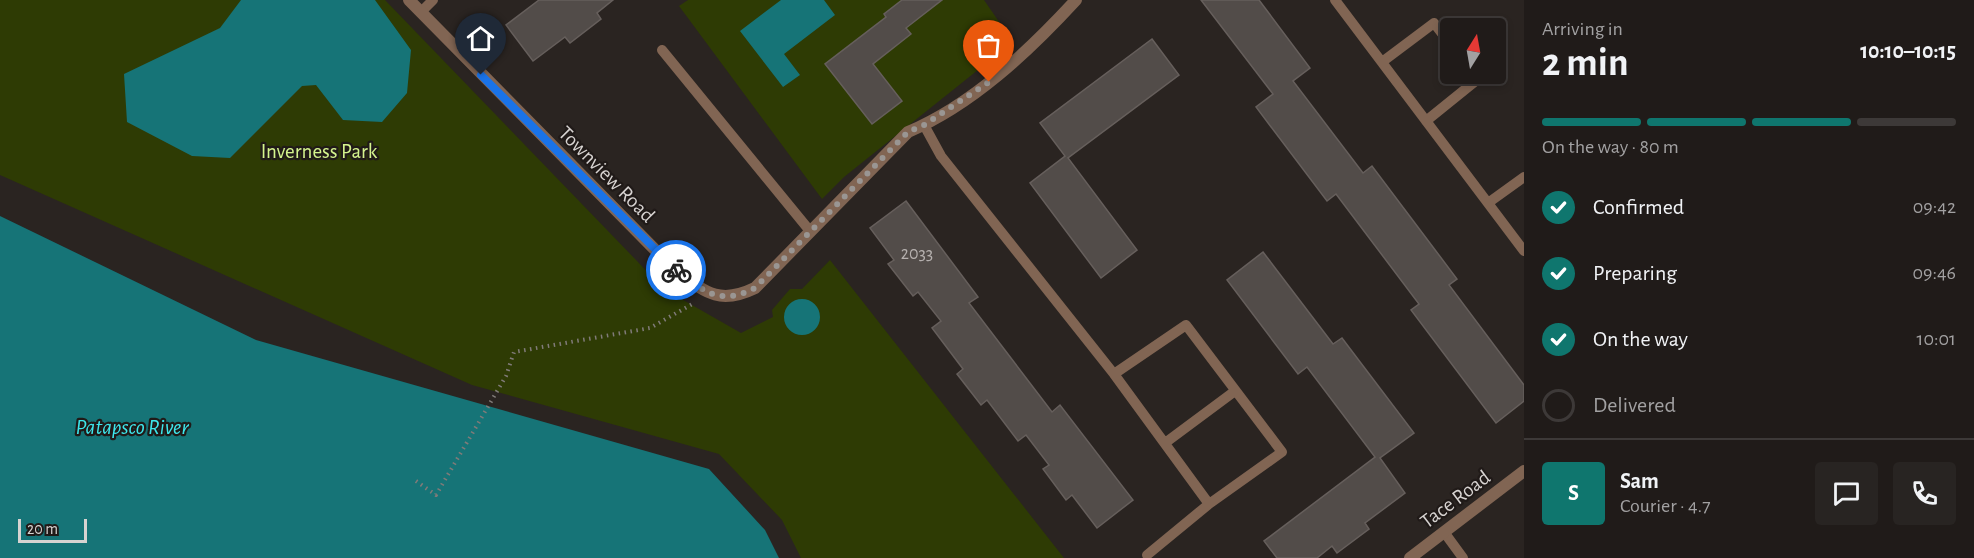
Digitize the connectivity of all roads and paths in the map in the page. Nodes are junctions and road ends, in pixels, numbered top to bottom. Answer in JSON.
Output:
{"nodes":[{"id":1,"x":409,"y":0,"type":"edge"},
{"id":2,"x":433,"y":0,"type":"edge"},
{"id":3,"x":1076,"y":0,"type":"edge"},
{"id":4,"x":1335,"y":0,"type":"edge"},
{"id":5,"x":422,"y":12,"type":"junction"},
{"id":6,"x":1440,"y":31,"type":"edge"},
{"id":7,"x":662,"y":50,"type":"dead end"},
{"id":8,"x":1382,"y":62,"type":"junction"},
{"id":9,"x":1472,"y":84,"type":"edge"},
{"id":10,"x":1426,"y":121,"type":"junction"},
{"id":11,"x":924,"y":125,"type":"junction"},
{"id":12,"x":1524,"y":177,"type":"edge"},
{"id":13,"x":1488,"y":203,"type":"junction"},
{"id":14,"x":810,"y":231,"type":"junction"},
{"id":15,"x":1524,"y":251,"type":"edge"},
{"id":16,"x":711,"y":294,"type":"junction"},
{"id":17,"x":1114,"y":374,"type":"junction"},
{"id":18,"x":1236,"y":391,"type":"junction"},
{"id":19,"x":1165,"y":443,"type":"junction"},
{"id":20,"x":1524,"y":471,"type":"edge"},
{"id":21,"x":416,"y":481,"type":"dead end"},
{"id":22,"x":1209,"y":504,"type":"junction"},
{"id":23,"x":1444,"y":532,"type":"junction"},
{"id":24,"x":1147,"y":555,"type":"dead end"},
{"id":25,"x":1410,"y":558,"type":"edge"},
{"id":26,"x":1463,"y":558,"type":"edge"}],
"edges":[{"from":1,"to":5,"type":"street","name":"Townview Road"},
{"from":2,"to":5,"type":"lane"},
{"from":3,"to":11,"type":"street"},
{"from":4,"to":8,"type":"lane"},
{"from":5,"to":16,"type":"street","name":"Townview Road"},
{"from":6,"to":8,"type":"lane"},
{"from":7,"to":14,"type":"lane"},
{"from":8,"to":10,"type":"lane"},
{"from":9,"to":10,"type":"lane"},
{"from":10,"to":13,"type":"lane"},
{"from":11,"to":14,"type":"street"},
{"from":11,"to":17,"type":"lane"},
{"from":12,"to":13,"type":"lane"},
{"from":13,"to":15,"type":"lane"},
{"from":14,"to":16,"type":"street"},
{"from":16,"to":21,"type":"path"},
{"from":17,"to":18,"type":"lane"},
{"from":17,"to":19,"type":"lane"},
{"from":18,"to":19,"type":"lane"},
{"from":18,"to":22,"type":"lane"},
{"from":19,"to":22,"type":"lane"},
{"from":20,"to":23,"type":"street","name":"Tace Road"},
{"from":22,"to":24,"type":"lane"},
{"from":23,"to":25,"type":"street","name":"Tace Road"},
{"from":23,"to":26,"type":"lane"}]}
